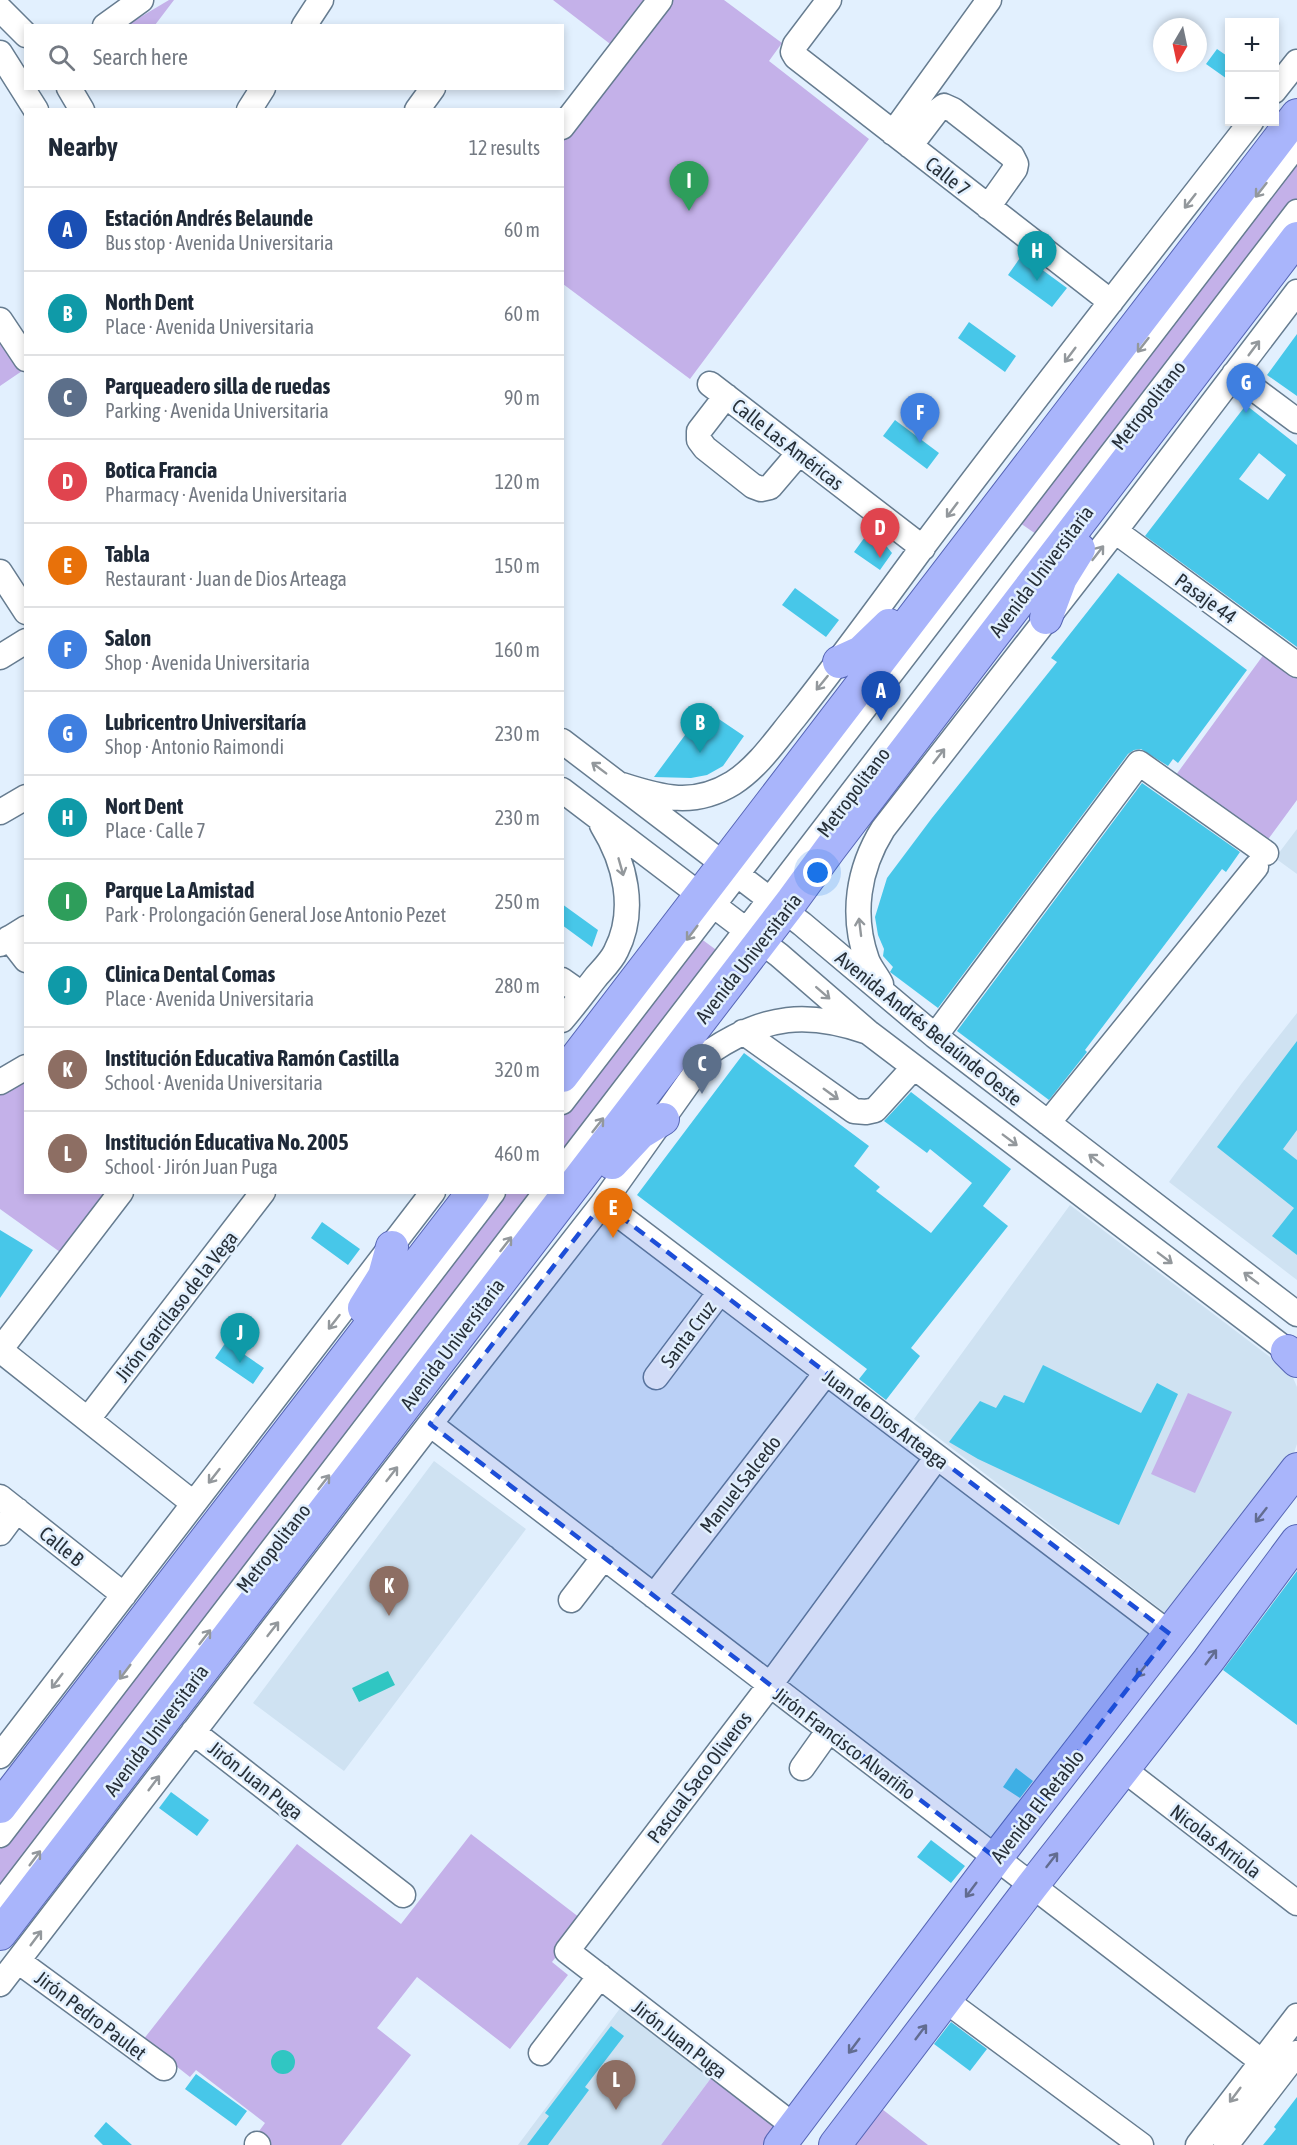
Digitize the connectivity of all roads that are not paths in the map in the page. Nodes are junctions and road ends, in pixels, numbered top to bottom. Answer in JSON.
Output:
{"nodes":[{"id":1,"x":141,"y":0,"type":"edge"},
{"id":2,"x":321,"y":0,"type":"edge"},
{"id":3,"x":660,"y":0,"type":"edge"},
{"id":4,"x":829,"y":0,"type":"edge"},
{"id":5,"x":989,"y":0,"type":"edge"},
{"id":6,"x":0,"y":9,"type":"edge"},
{"id":7,"x":108,"y":24,"type":"edge"},
{"id":8,"x":305,"y":24,"type":"edge"},
{"id":9,"x":24,"y":33,"type":"edge"},
{"id":10,"x":0,"y":53,"type":"edge"},
{"id":11,"x":1297,"y":62,"type":"edge"},
{"id":12,"x":22,"y":81,"type":"edge"},
{"id":13,"x":1279,"y":87,"type":"edge"},
{"id":14,"x":26,"y":90,"type":"edge"},
{"id":15,"x":70,"y":90,"type":"edge"},
{"id":16,"x":262,"y":90,"type":"edge"},
{"id":17,"x":432,"y":90,"type":"edge"},
{"id":18,"x":35,"y":108,"type":"edge"},
{"id":19,"x":81,"y":108,"type":"edge"},
{"id":20,"x":250,"y":108,"type":"edge"},
{"id":21,"x":418,"y":108,"type":"edge"},
{"id":22,"x":1297,"y":115,"type":"edge"},
{"id":23,"x":564,"y":124,"type":"edge"},
{"id":24,"x":1248,"y":126,"type":"edge"},
{"id":25,"x":901,"y":139,"type":"junction"},
{"id":26,"x":1297,"y":144,"type":"edge"},
{"id":27,"x":988,"y":207,"type":"junction"},
{"id":28,"x":1297,"y":212,"type":"edge"},
{"id":29,"x":1297,"y":238,"type":"edge"},
{"id":30,"x":1297,"y":292,"type":"edge"},
{"id":31,"x":1111,"y":302,"type":"junction"},
{"id":32,"x":0,"y":320,"type":"edge"},
{"id":33,"x":24,"y":356,"type":"edge"},
{"id":34,"x":1234,"y":374,"type":"junction"},
{"id":35,"x":1297,"y":421,"type":"edge"},
{"id":36,"x":799,"y":453,"type":"junction"},
{"id":37,"x":1118,"y":471,"type":"junction"},
{"id":38,"x":1115,"y":531,"type":"junction"},
{"id":39,"x":923,"y":548,"type":"junction"},
{"id":40,"x":0,"y":572,"type":"edge"},
{"id":41,"x":941,"y":582,"type":"junction"},
{"id":42,"x":24,"y":609,"type":"edge"},
{"id":43,"x":1046,"y":618,"type":"junction"},
{"id":44,"x":24,"y":642,"type":"edge"},
{"id":45,"x":0,"y":657,"type":"edge"},
{"id":46,"x":839,"y":662,"type":"junction"},
{"id":47,"x":1297,"y":665,"type":"edge"},
{"id":48,"x":564,"y":742,"type":"edge"},
{"id":49,"x":622,"y":785,"type":"junction"},
{"id":50,"x":564,"y":791,"type":"edge"},
{"id":51,"x":24,"y":798,"type":"edge"},
{"id":52,"x":0,"y":812,"type":"edge"},
{"id":53,"x":596,"y":815,"type":"junction"},
{"id":54,"x":731,"y":869,"type":"junction"},
{"id":55,"x":707,"y":900,"type":"junction"},
{"id":56,"x":778,"y":906,"type":"junction"},
{"id":57,"x":12,"y":936,"type":"edge"},
{"id":58,"x":754,"y":936,"type":"junction"},
{"id":59,"x":24,"y":957,"type":"edge"},
{"id":60,"x":564,"y":981,"type":"edge"},
{"id":61,"x":582,"y":994,"type":"junction"},
{"id":62,"x":891,"y":999,"type":"junction"},
{"id":63,"x":564,"y":1017,"type":"edge"},
{"id":64,"x":744,"y":1032,"type":"junction"},
{"id":65,"x":868,"y":1032,"type":"junction"},
{"id":66,"x":935,"y":1036,"type":"junction"},
{"id":67,"x":961,"y":1055,"type":"junction"},
{"id":68,"x":914,"y":1067,"type":"junction"},
{"id":69,"x":24,"y":1068,"type":"edge"},
{"id":70,"x":564,"y":1074,"type":"edge"},
{"id":71,"x":0,"y":1082,"type":"edge"},
{"id":72,"x":937,"y":1084,"type":"junction"},
{"id":73,"x":1002,"y":1087,"type":"junction"},
{"id":74,"x":564,"y":1099,"type":"edge"},
{"id":75,"x":979,"y":1116,"type":"junction"},
{"id":76,"x":663,"y":1119,"type":"junction"},
{"id":77,"x":1048,"y":1123,"type":"junction"},
{"id":78,"x":564,"y":1169,"type":"edge"},
{"id":79,"x":564,"y":1182,"type":"edge"},
{"id":80,"x":119,"y":1194,"type":"edge"},
{"id":81,"x":261,"y":1194,"type":"edge"},
{"id":82,"x":432,"y":1194,"type":"edge"},
{"id":83,"x":471,"y":1194,"type":"edge"},
{"id":84,"x":491,"y":1194,"type":"edge"},
{"id":85,"x":552,"y":1198,"type":"edge"},
{"id":86,"x":603,"y":1203,"type":"junction"},
{"id":87,"x":392,"y":1247,"type":"junction"},
{"id":88,"x":720,"y":1292,"type":"junction"},
{"id":89,"x":1297,"y":1314,"type":"edge"},
{"id":90,"x":0,"y":1350,"type":"edge"},
{"id":91,"x":1294,"y":1357,"type":"edge"},
{"id":92,"x":826,"y":1373,"type":"junction"},
{"id":93,"x":656,"y":1377,"type":"dead end"},
{"id":94,"x":321,"y":1391,"type":"junction"},
{"id":95,"x":88,"y":1419,"type":"junction"},
{"id":96,"x":430,"y":1424,"type":"junction"},
{"id":97,"x":937,"y":1457,"type":"junction"},
{"id":98,"x":1297,"y":1469,"type":"edge"},
{"id":99,"x":194,"y":1503,"type":"junction"},
{"id":100,"x":9,"y":1504,"type":"edge"},
{"id":101,"x":0,"y":1533,"type":"edge"},
{"id":102,"x":1297,"y":1541,"type":"edge"},
{"id":103,"x":604,"y":1557,"type":"junction"},
{"id":104,"x":123,"y":1595,"type":"junction"},
{"id":105,"x":654,"y":1596,"type":"junction"},
{"id":106,"x":571,"y":1600,"type":"dead end"},
{"id":107,"x":1170,"y":1634,"type":"junction"},
{"id":108,"x":770,"y":1685,"type":"junction"},
{"id":109,"x":829,"y":1730,"type":"junction"},
{"id":110,"x":193,"y":1732,"type":"junction"},
{"id":111,"x":0,"y":1756,"type":"edge"},
{"id":112,"x":802,"y":1768,"type":"dead end"},
{"id":113,"x":1136,"y":1779,"type":"dead end"},
{"id":114,"x":0,"y":1808,"type":"edge"},
{"id":115,"x":0,"y":1835,"type":"edge"},
{"id":116,"x":996,"y":1858,"type":"junction"},
{"id":117,"x":1032,"y":1886,"type":"junction"},
{"id":118,"x":404,"y":1895,"type":"dead end"},
{"id":119,"x":1297,"y":1903,"type":"edge"},
{"id":120,"x":5,"y":1935,"type":"edge"},
{"id":121,"x":567,"y":1951,"type":"joint"},
{"id":122,"x":600,"y":1976,"type":"junction"},
{"id":123,"x":0,"y":1984,"type":"edge"},
{"id":124,"x":945,"y":2000,"type":"junction"},
{"id":125,"x":1297,"y":2016,"type":"edge"},
{"id":126,"x":1291,"y":2046,"type":"edge"},
{"id":127,"x":541,"y":2053,"type":"dead end"},
{"id":128,"x":1261,"y":2061,"type":"junction"},
{"id":129,"x":164,"y":2068,"type":"dead end"},
{"id":130,"x":787,"y":2136,"type":"edge"},
{"id":131,"x":835,"y":2145,"type":"edge"},
{"id":132,"x":1141,"y":2145,"type":"edge"},
{"id":133,"x":1198,"y":2145,"type":"edge"},
{"id":134,"x":1226,"y":2145,"type":"edge"}],
"edges":[{"from":1,"to":7,"type":"street"},
{"from":2,"to":8,"type":"street"},
{"from":3,"to":23,"type":"street"},
{"from":4,"to":25,"type":"street","name":"Calle 7"},
{"from":5,"to":25,"type":"street"},
{"from":6,"to":9,"type":"street"},
{"from":10,"to":12,"type":"street"},
{"from":11,"to":13,"type":"street"},
{"from":14,"to":18,"type":"street"},
{"from":15,"to":19,"type":"street"},
{"from":16,"to":20,"type":"street"},
{"from":17,"to":21,"type":"street"},
{"from":22,"to":41,"type":"main road"},
{"from":24,"to":31,"type":"street","one_way":true},
{"from":25,"to":27,"type":"street","name":"Calle 7"},
{"from":25,"to":27,"type":"street"},
{"from":26,"to":54,"type":"street","name":"Metropolitano","one_way":true},
{"from":27,"to":31,"type":"street","name":"Calle 7"},
{"from":28,"to":56,"type":"street","name":"Metropolitano"},
{"from":29,"to":37,"type":"main road","name":"Avenida Universitaria"},
{"from":34,"to":30,"type":"street","name":"Avenida Universitaria","one_way":true},
{"from":31,"to":39,"type":"street","one_way":true},
{"from":32,"to":33,"type":"street"},
{"from":34,"to":35,"type":"street"},
{"from":34,"to":38,"type":"street","name":"Avenida Universitaria"},
{"from":36,"to":36,"type":"street","name":"Calle Las Américas"},
{"from":36,"to":39,"type":"street","name":"Calle Las Américas"},
{"from":37,"to":43,"type":"main road"},
{"from":37,"to":56,"type":"main road","name":"Avenida Universitaria"},
{"from":43,"to":38,"type":"street","name":"Avenida Universitaria","one_way":true},
{"from":38,"to":47,"type":"street","name":"Pasaje 44"},
{"from":39,"to":46,"type":"street"},
{"from":40,"to":42,"type":"street"},
{"from":41,"to":46,"type":"main road"},
{"from":41,"to":54,"type":"main road"},
{"from":62,"to":43,"type":"street","name":"Avenida Universitaria","one_way":true},
{"from":44,"to":45,"type":"street"},
{"from":46,"to":49,"type":"street","one_way":true},
{"from":49,"to":48,"type":"street","name":"Avenida Andrés Belaúnde Oeste","one_way":true},
{"from":49,"to":54,"type":"street","name":"Avenida Andrés Belaúnde Oeste"},
{"from":50,"to":53,"type":"street","name":"Avenida Andrés Belaúnde Oeste"},
{"from":51,"to":52,"type":"street"},
{"from":53,"to":55,"type":"street","name":"Avenida Andrés Belaúnde Oeste"},
{"from":53,"to":61,"type":"street","one_way":true},
{"from":54,"to":55,"type":"main road"},
{"from":54,"to":56,"type":"street","name":"Avenida Andrés Belaúnde Oeste"},
{"from":55,"to":58,"type":"street","name":"Avenida Andrés Belaúnde Oeste"},
{"from":55,"to":70,"type":"main road"},
{"from":55,"to":74,"type":"street","one_way":true},
{"from":56,"to":58,"type":"main road","name":"Avenida Universitaria"},
{"from":56,"to":62,"type":"street","name":"Avenida Andrés Belaúnde Oeste"},
{"from":57,"to":59,"type":"street"},
{"from":58,"to":65,"type":"street","name":"Avenida Andrés Belaúnde Oeste","one_way":true},
{"from":78,"to":58,"type":"street","one_way":true},
{"from":58,"to":79,"type":"main road","name":"Avenida Universitaria"},
{"from":60,"to":61,"type":"street"},
{"from":61,"to":63,"type":"street"},
{"from":62,"to":66,"type":"street","name":"Avenida Andrés Belaúnde Oeste"},
{"from":64,"to":65,"type":"street","name":"Avenida Universitaria"},
{"from":64,"to":68,"type":"street","one_way":true},
{"from":64,"to":76,"type":"street","name":"Avenida Universitaria"},
{"from":65,"to":68,"type":"street","name":"Avenida Andrés Belaúnde Oeste"},
{"from":66,"to":67,"type":"street","name":"Avenida Andrés Belaúnde Oeste"},
{"from":66,"to":77,"type":"street"},
{"from":67,"to":72,"type":"street"},
{"from":67,"to":73,"type":"street","name":"Avenida Andrés Belaúnde Oeste"},
{"from":68,"to":72,"type":"street","name":"Avenida Andrés Belaúnde Oeste"},
{"from":69,"to":71,"type":"street"},
{"from":72,"to":75,"type":"street","name":"Avenida Andrés Belaúnde Oeste"},
{"from":73,"to":75,"type":"street"},
{"from":73,"to":77,"type":"street","name":"Avenida Andrés Belaúnde Oeste"},
{"from":75,"to":91,"type":"street","name":"Avenida Andrés Belaúnde Oeste","one_way":true},
{"from":76,"to":85,"type":"main road"},
{"from":76,"to":86,"type":"street","name":"Avenida Universitaria"},
{"from":89,"to":77,"type":"street","name":"Avenida Andrés Belaúnde Oeste","one_way":true},
{"from":80,"to":90,"type":"street"},
{"from":81,"to":95,"type":"street","name":"Jirón Garcilaso de la Vega"},
{"from":82,"to":87,"type":"street"},
{"from":83,"to":94,"type":"main road"},
{"from":84,"to":115,"type":"street","one_way":true},
{"from":120,"to":85,"type":"main road","name":"Avenida Universitaria","one_way":true},
{"from":86,"to":88,"type":"street","name":"Juan de Dios Arteaga"},
{"from":86,"to":96,"type":"street","name":"Avenida Universitaria"},
{"from":87,"to":94,"type":"main road"},
{"from":87,"to":99,"type":"street","one_way":true},
{"from":88,"to":92,"type":"street","name":"Juan de Dios Arteaga"},
{"from":88,"to":93,"type":"street","name":"Santa Cruz"},
{"from":90,"to":95,"type":"street"},
{"from":92,"to":97,"type":"street","name":"Juan de Dios Arteaga"},
{"from":92,"to":105,"type":"street","name":"Manuel Salcedo"},
{"from":94,"to":114,"type":"main road"},
{"from":95,"to":99,"type":"street"},
{"from":96,"to":103,"type":"street","name":"Jirón Francisco Alvariño"},
{"from":110,"to":96,"type":"street","name":"Avenida Universitaria","one_way":true},
{"from":97,"to":107,"type":"street","name":"Juan de Dios Arteaga"},
{"from":97,"to":108,"type":"street","name":"Pascual Saco Oliveros"},
{"from":98,"to":107,"type":"main road","name":"Avenida El Retablo","one_way":true},
{"from":99,"to":104,"type":"street"},
{"from":100,"to":101,"type":"street"},
{"from":100,"to":104,"type":"street","name":"Calle B"},
{"from":117,"to":102,"type":"main road","one_way":true},
{"from":103,"to":105,"type":"street","name":"Jirón Francisco Alvariño"},
{"from":103,"to":106,"type":"street"},
{"from":104,"to":111,"type":"street","one_way":true},
{"from":105,"to":108,"type":"street","name":"Jirón Francisco Alvariño"},
{"from":107,"to":116,"type":"main road","name":"Avenida El Retablo","one_way":true},
{"from":108,"to":109,"type":"street","name":"Jirón Francisco Alvariño"},
{"from":108,"to":121,"type":"street","name":"Pascual Saco Oliveros"},
{"from":109,"to":112,"type":"street"},
{"from":109,"to":116,"type":"street","name":"Jirón Francisco Alvariño"},
{"from":110,"to":118,"type":"street","name":"Jirón Juan Puga"},
{"from":120,"to":110,"type":"street","name":"Avenida Universitaria","one_way":true},
{"from":113,"to":119,"type":"street","name":"Nicolas Arriola"},
{"from":116,"to":117,"type":"street","name":"Jirón Francisco Alvariño"},
{"from":116,"to":130,"type":"main road","name":"Avenida El Retablo","one_way":true},
{"from":117,"to":124,"type":"main road"},
{"from":117,"to":128,"type":"street","name":"Jirón Francisco Alvariño"},
{"from":120,"to":123,"type":"street","name":"Avenida Universitaria"},
{"from":120,"to":129,"type":"street","name":"Jirón Pedro Paulet"},
{"from":121,"to":122,"type":"street","name":"Jirón Juan Puga"},
{"from":122,"to":127,"type":"street"},
{"from":122,"to":130,"type":"street","name":"Jirón Juan Puga"},
{"from":131,"to":124,"type":"main road","one_way":true},
{"from":124,"to":132,"type":"street"},
{"from":125,"to":126,"type":"street"},
{"from":126,"to":128,"type":"street"},
{"from":126,"to":134,"type":"street"},
{"from":128,"to":133,"type":"street","one_way":true}]}
